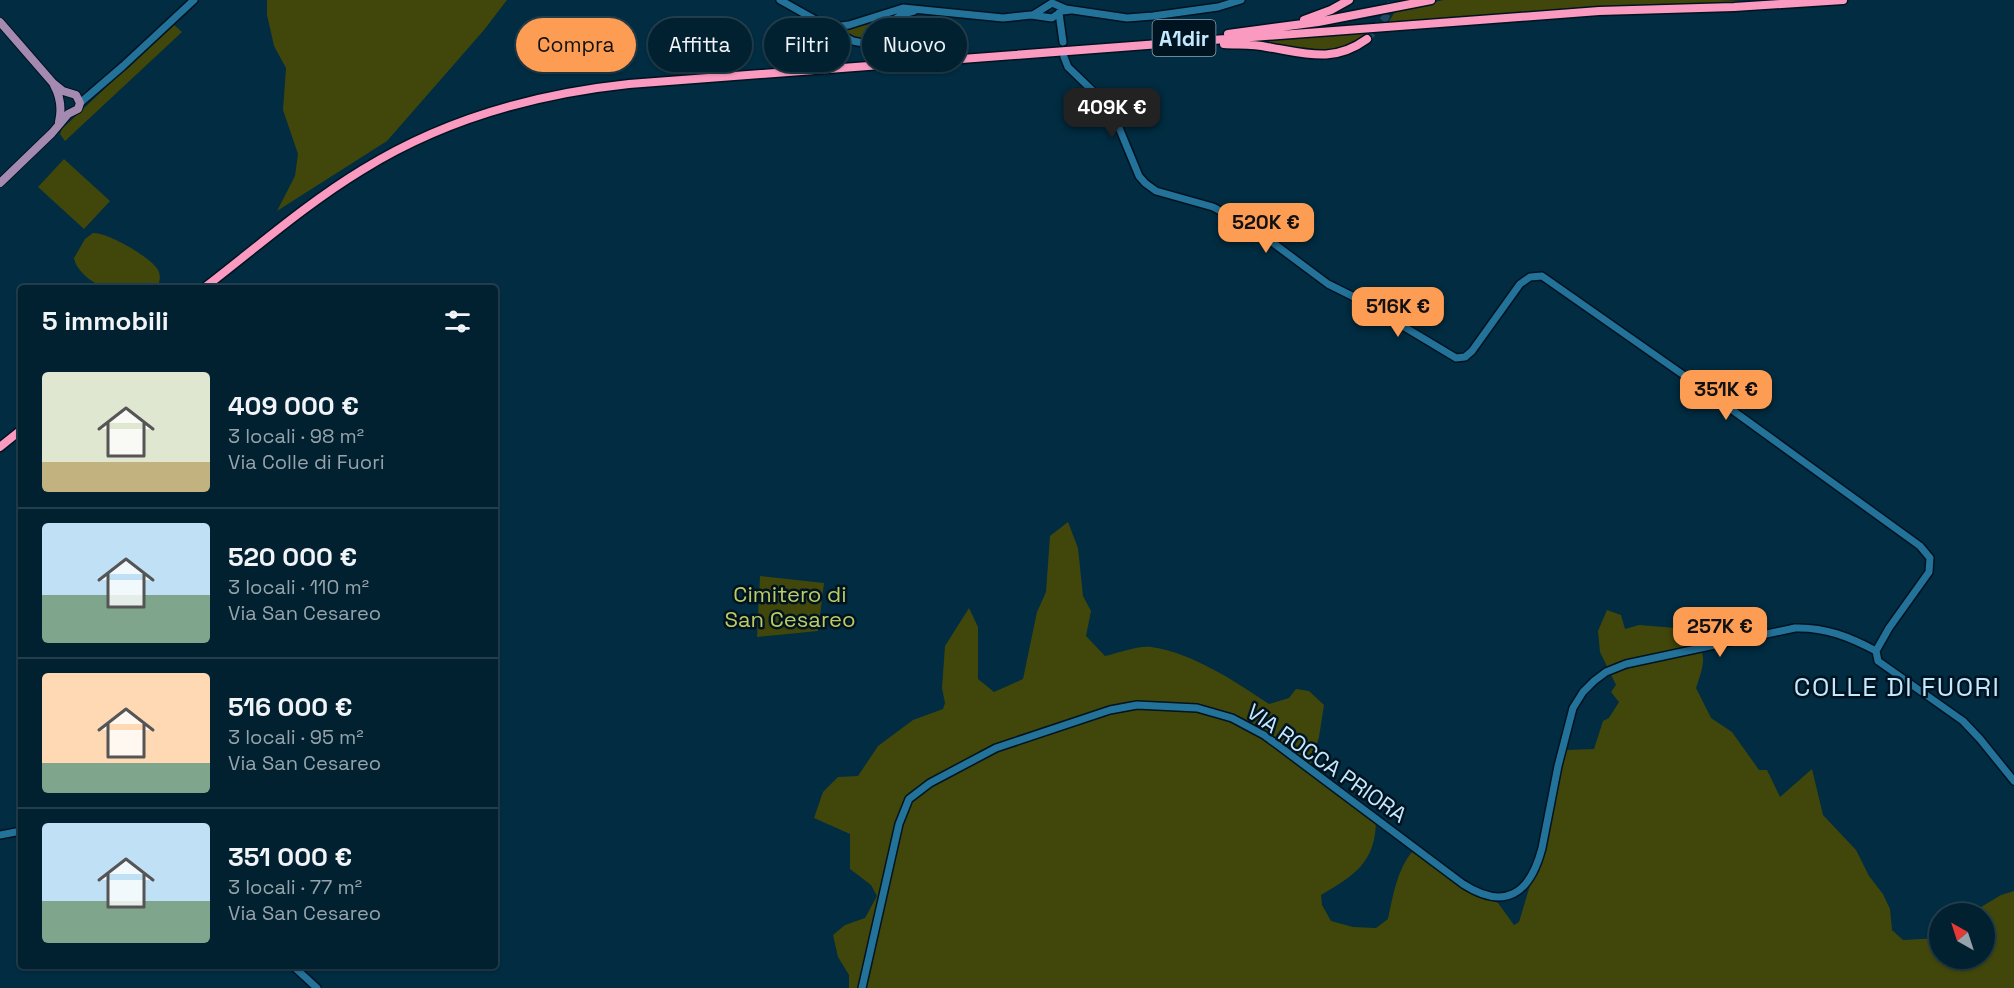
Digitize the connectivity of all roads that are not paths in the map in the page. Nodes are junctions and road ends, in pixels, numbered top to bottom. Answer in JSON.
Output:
{"nodes":[{"id":1,"x":194,"y":0,"type":"edge"},
{"id":2,"x":780,"y":0,"type":"edge"},
{"id":3,"x":1241,"y":0,"type":"edge"},
{"id":4,"x":1349,"y":0,"type":"edge"},
{"id":5,"x":1431,"y":0,"type":"edge"},
{"id":6,"x":1843,"y":0,"type":"edge"},
{"id":7,"x":918,"y":10,"type":"junction"},
{"id":8,"x":1055,"y":13,"type":"junction"},
{"id":9,"x":1031,"y":15,"type":"junction"},
{"id":10,"x":811,"y":18,"type":"edge"},
{"id":11,"x":0,"y":22,"type":"edge"},
{"id":12,"x":850,"y":25,"type":"edge"},
{"id":13,"x":1272,"y":28,"type":"junction"},
{"id":14,"x":850,"y":39,"type":"edge"},
{"id":15,"x":1367,"y":39,"type":"tunnel mouth"},
{"id":16,"x":1063,"y":42,"type":"dead end"},
{"id":17,"x":1191,"y":42,"type":"junction"},
{"id":18,"x":1064,"y":57,"type":"dead end"},
{"id":19,"x":53,"y":83,"type":"junction"},
{"id":20,"x":74,"y":97,"type":"junction"},
{"id":21,"x":60,"y":99,"type":"junction"},
{"id":22,"x":64,"y":111,"type":"junction"},
{"id":23,"x":0,"y":183,"type":"edge"},
{"id":24,"x":200,"y":285,"type":"edge"},
{"id":25,"x":208,"y":285,"type":"edge"},
{"id":26,"x":18,"y":425,"type":"edge"},
{"id":27,"x":18,"y":432,"type":"edge"},
{"id":28,"x":0,"y":440,"type":"edge"},
{"id":29,"x":0,"y":447,"type":"edge"},
{"id":30,"x":1876,"y":651,"type":"junction"},
{"id":31,"x":2014,"y":781,"type":"edge"},
{"id":32,"x":18,"y":832,"type":"edge"},
{"id":33,"x":0,"y":835,"type":"edge"},
{"id":34,"x":296,"y":969,"type":"edge"},
{"id":35,"x":317,"y":988,"type":"edge"},
{"id":36,"x":862,"y":988,"type":"edge"}],
"edges":[{"from":1,"to":20,"type":"street"},
{"from":2,"to":10,"type":"street"},
{"from":3,"to":8,"type":"street"},
{"from":4,"to":13,"type":"highway"},
{"from":5,"to":13,"type":"highway","number":"A1dir"},
{"from":6,"to":17,"type":"highway","number":"A1dir"},
{"from":7,"to":9,"type":"street"},
{"from":7,"to":12,"type":"street"},
{"from":7,"to":14,"type":"street"},
{"from":8,"to":9,"type":"street"},
{"from":8,"to":9,"type":"street"},
{"from":8,"to":16,"type":"street"},
{"from":11,"to":19,"type":"main road"},
{"from":13,"to":24,"type":"highway","number":"A1dir"},
{"from":15,"to":17,"type":"highway"},
{"from":17,"to":25,"type":"highway","number":"A1dir"},
{"from":18,"to":30,"type":"street"},
{"from":19,"to":20,"type":"main road"},
{"from":19,"to":21,"type":"main road"},
{"from":20,"to":21,"type":"main road"},
{"from":20,"to":22,"type":"main road"},
{"from":21,"to":22,"type":"main road"},
{"from":22,"to":23,"type":"main road"},
{"from":26,"to":28,"type":"highway"},
{"from":27,"to":29,"type":"highway"},
{"from":30,"to":31,"type":"street"},
{"from":30,"to":36,"type":"street","name":"VIA ROCCA PRIORA"},
{"from":32,"to":33,"type":"street"},
{"from":34,"to":35,"type":"street"}]}
